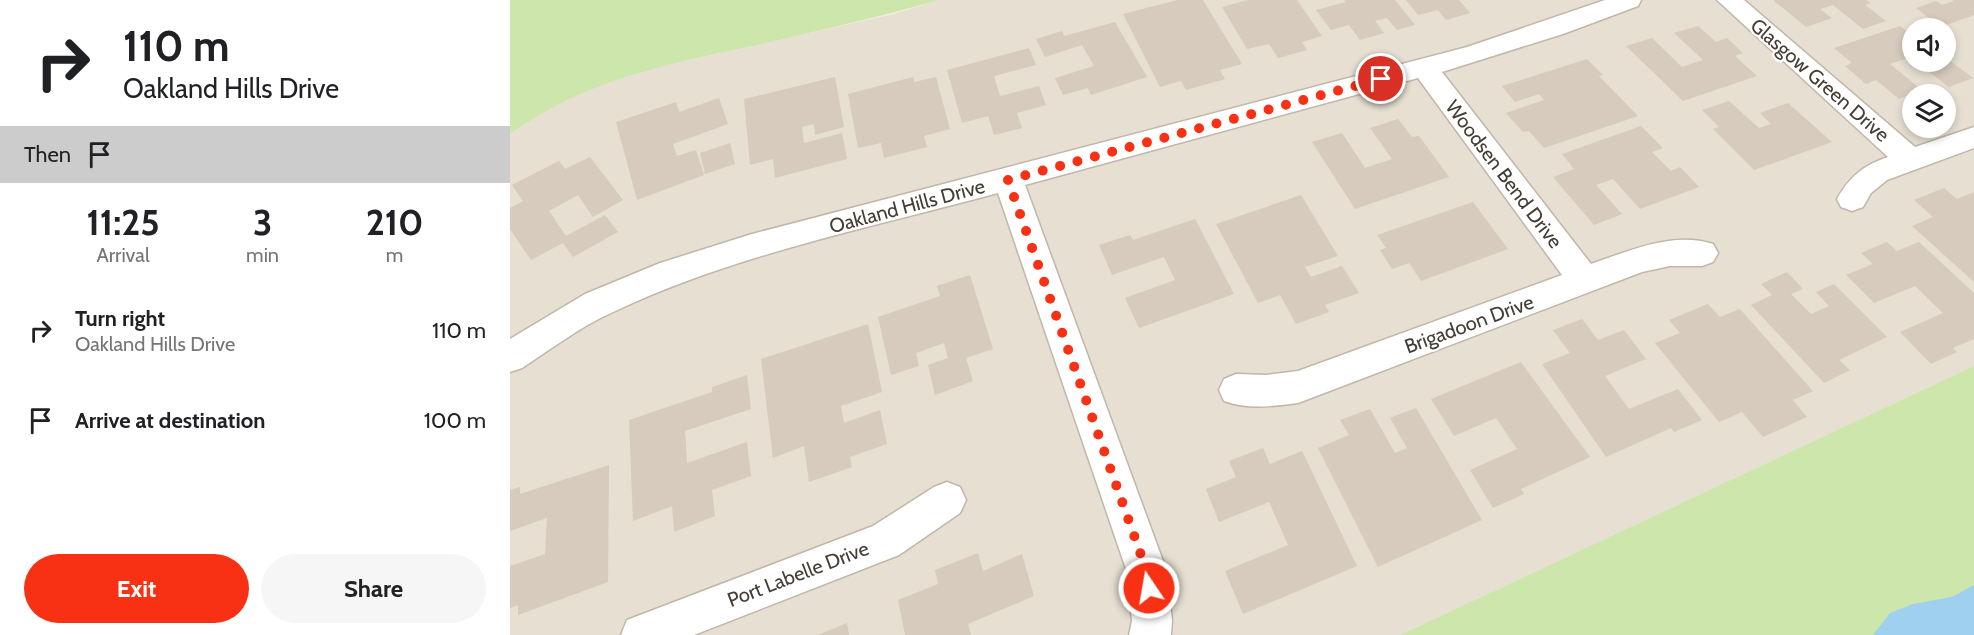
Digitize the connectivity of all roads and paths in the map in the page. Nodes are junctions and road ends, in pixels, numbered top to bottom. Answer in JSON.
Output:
{"nodes":[{"id":1,"x":1629,"y":0,"type":"edge"},
{"id":2,"x":1729,"y":0,"type":"edge"},
{"id":3,"x":1424,"y":68,"type":"junction"},
{"id":4,"x":1974,"y":137,"type":"edge"},
{"id":5,"x":1911,"y":160,"type":"junction"},
{"id":6,"x":1008,"y":180,"type":"junction"},
{"id":7,"x":1852,"y":198,"type":"dead end"},
{"id":8,"x":1702,"y":253,"type":"dead end"},
{"id":9,"x":1585,"y":281,"type":"junction"},
{"id":10,"x":510,"y":357,"type":"edge"},
{"id":11,"x":1236,"y":390,"type":"dead end"},
{"id":12,"x":946,"y":500,"type":"dead end"},
{"id":13,"x":642,"y":635,"type":"edge"},
{"id":14,"x":1150,"y":635,"type":"edge"}],
"edges":[{"from":1,"to":3,"type":"street","name":"Oakland Hills Drive"},
{"from":2,"to":5,"type":"street","name":"Glasgow Green Drive"},
{"from":3,"to":6,"type":"street","name":"Oakland Hills Drive"},
{"from":3,"to":9,"type":"street","name":"Woodsen Bend Drive"},
{"from":4,"to":5,"type":"street"},
{"from":5,"to":7,"type":"street"},
{"from":6,"to":10,"type":"street","name":"Oakland Hills Drive"},
{"from":6,"to":14,"type":"street"},
{"from":8,"to":9,"type":"street","name":"Brigadoon Drive"},
{"from":9,"to":11,"type":"street","name":"Brigadoon Drive"},
{"from":12,"to":13,"type":"street","name":"Port Labelle Drive"}]}
